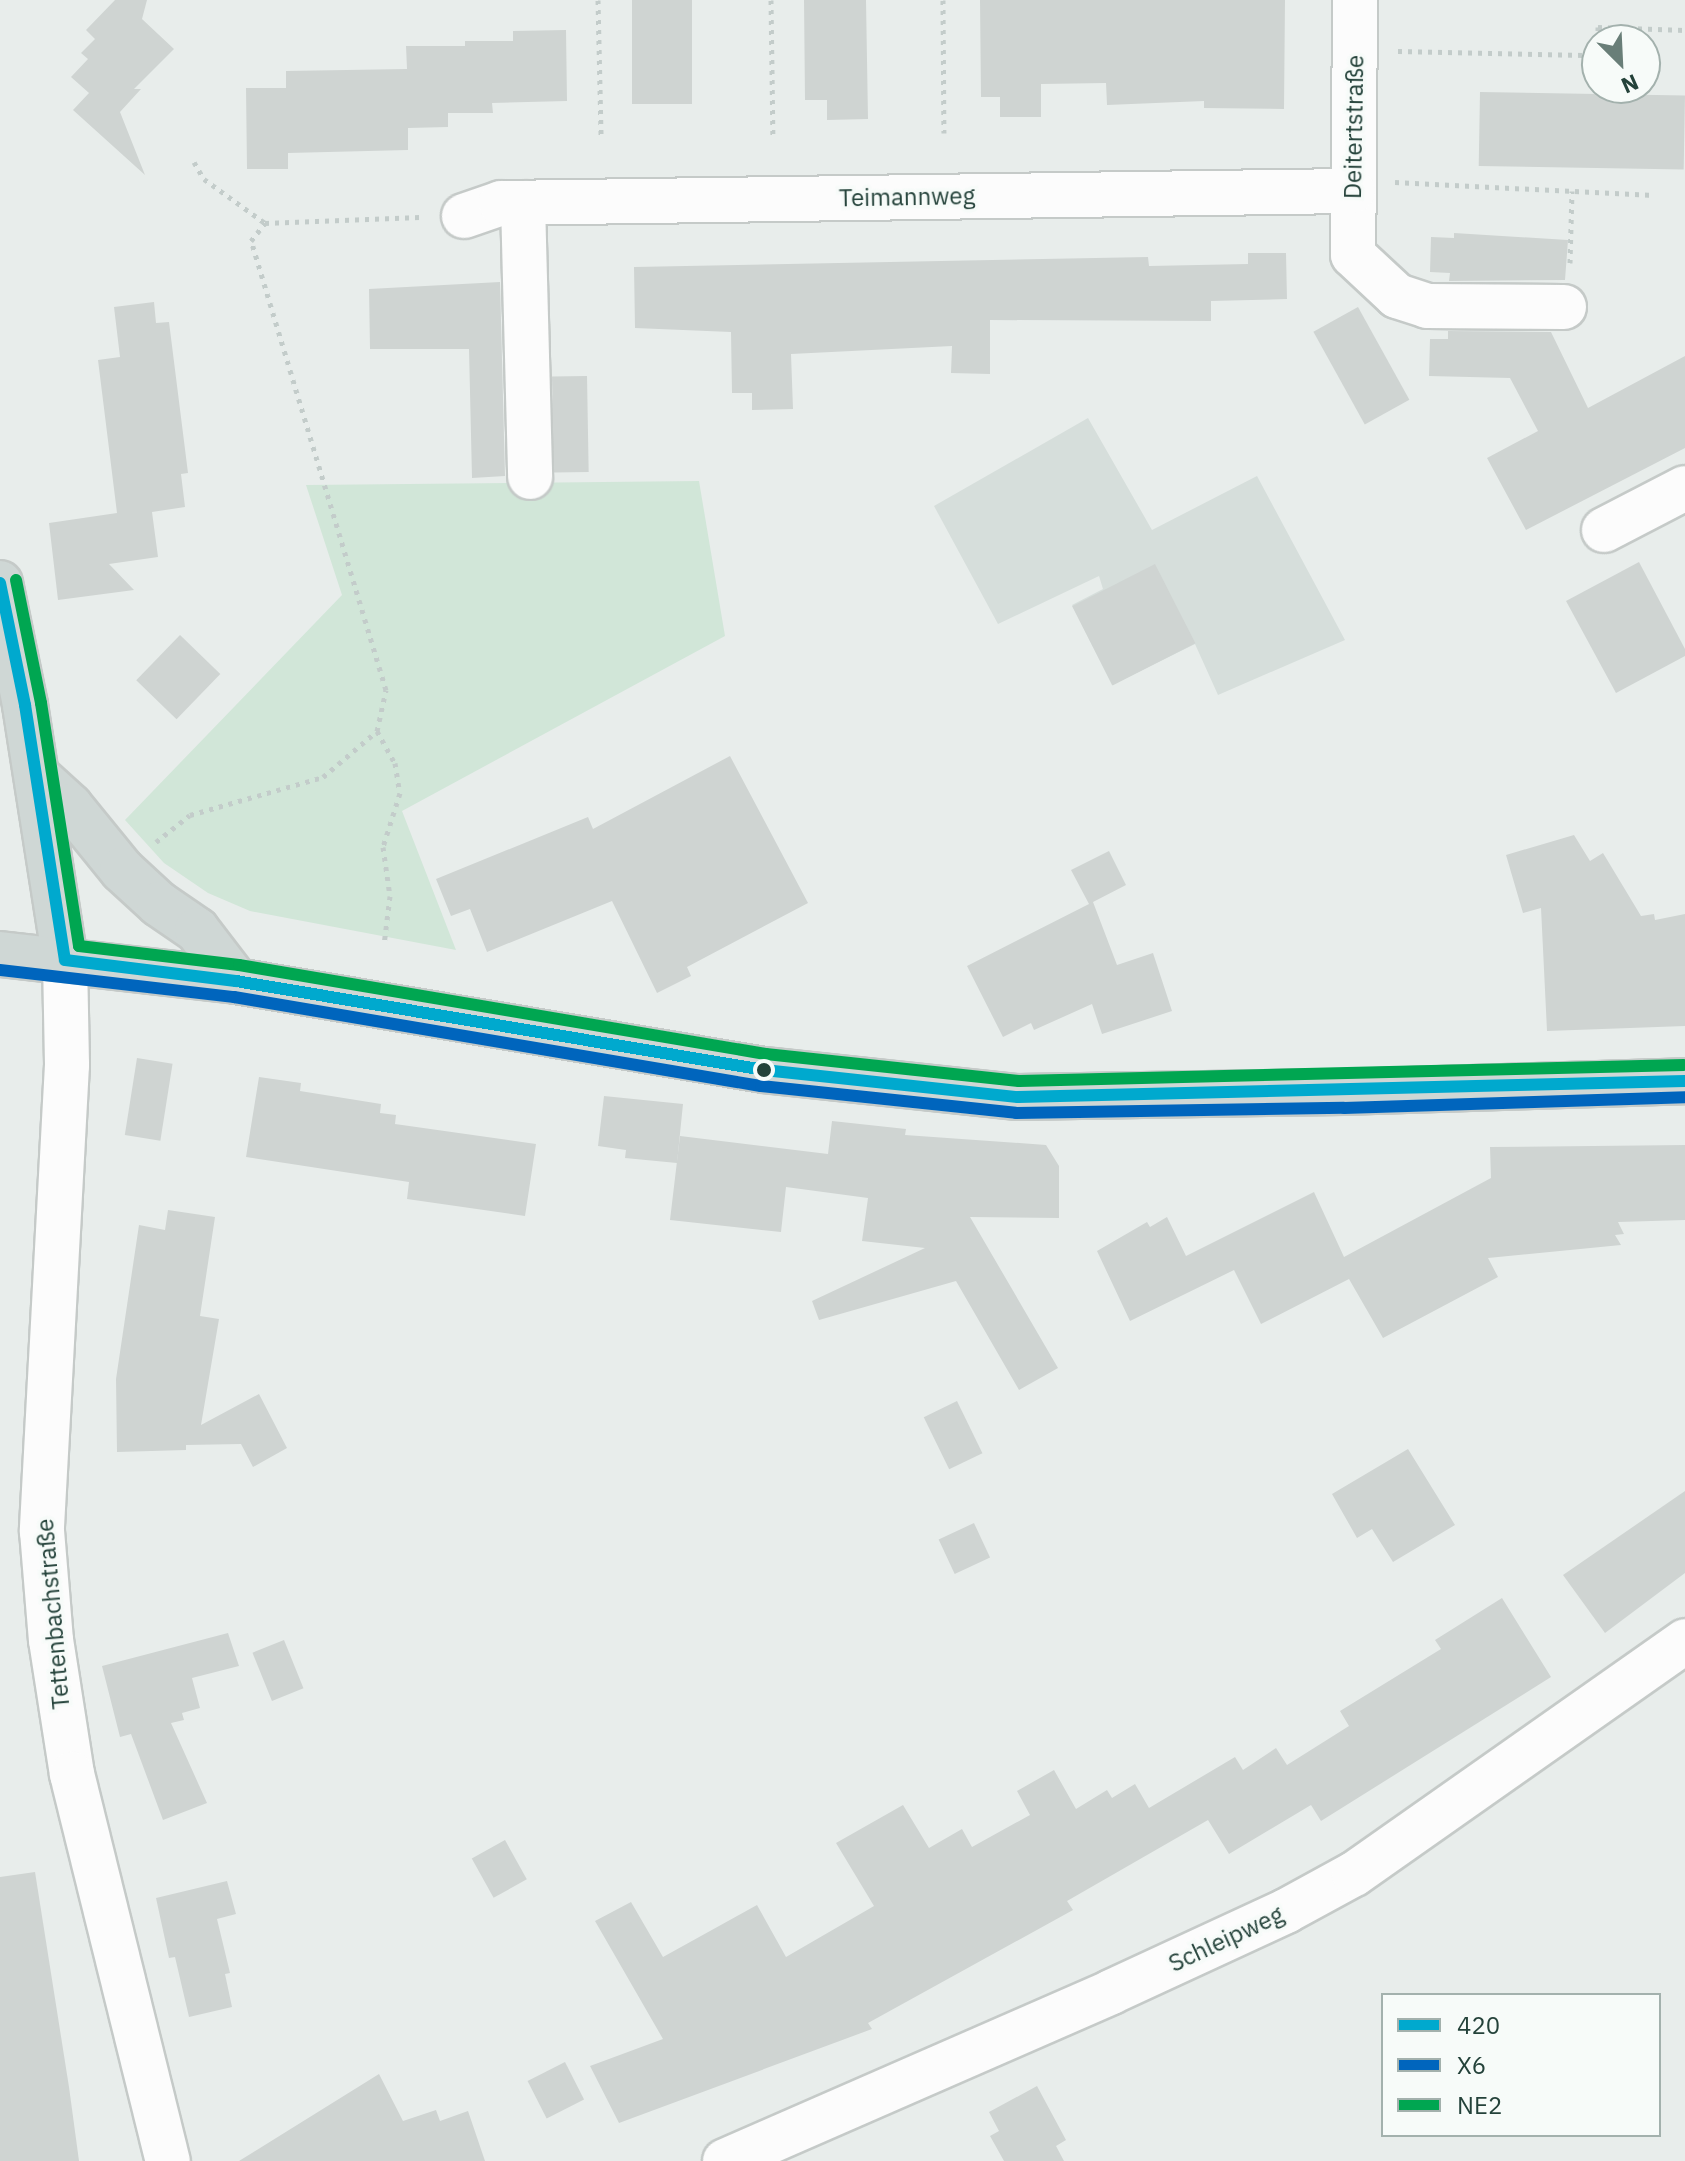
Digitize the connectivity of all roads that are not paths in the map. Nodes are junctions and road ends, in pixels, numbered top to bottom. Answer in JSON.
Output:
{"nodes":[{"id":1,"x":1355,"y":0,"type":"edge"},
{"id":2,"x":1372,"y":186,"type":"junction"},
{"id":3,"x":523,"y":203,"type":"junction"},
{"id":4,"x":450,"y":216,"type":"road end"},
{"id":5,"x":1564,"y":307,"type":"road end"},
{"id":6,"x":530,"y":477,"type":"dead end"},
{"id":7,"x":1685,"y":488,"type":"edge"},
{"id":8,"x":1604,"y":530,"type":"dead end"},
{"id":9,"x":0,"y":583,"type":"edge"},
{"id":10,"x":18,"y":766,"type":"edge"},
{"id":11,"x":0,"y":954,"type":"edge"},
{"id":12,"x":65,"y":960,"type":"junction"},
{"id":13,"x":236,"y":981,"type":"junction"},
{"id":14,"x":1685,"y":1081,"type":"edge"},
{"id":15,"x":1685,"y":1641,"type":"edge"},
{"id":16,"x":168,"y":2161,"type":"edge"},
{"id":17,"x":725,"y":2161,"type":"edge"}],
"edges":[{"from":1,"to":2,"type":"street","name":"Deitertstraße"},
{"from":2,"to":3,"type":"street","name":"Teimannweg"},
{"from":2,"to":5,"type":"street","name":"Deitertstraße"},
{"from":3,"to":4,"type":"street","name":"Teimannweg"},
{"from":3,"to":6,"type":"street"},
{"from":7,"to":8,"type":"street"},
{"from":9,"to":10,"type":"main road"},
{"from":10,"to":12,"type":"main road"},
{"from":10,"to":13,"type":"main road"},
{"from":11,"to":12,"type":"main road"},
{"from":12,"to":13,"type":"main road"},
{"from":12,"to":16,"type":"street","name":"Tettenbachstraße"},
{"from":13,"to":14,"type":"main road"},
{"from":15,"to":17,"type":"street","name":"Schleipweg"}]}
